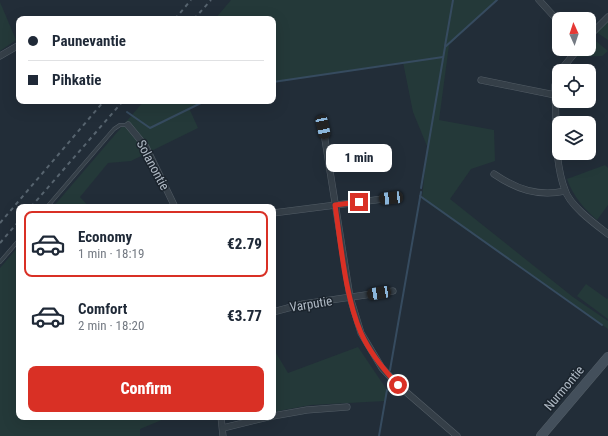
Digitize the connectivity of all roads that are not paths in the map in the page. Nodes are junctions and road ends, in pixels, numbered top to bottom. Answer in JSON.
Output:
{"nodes":[{"id":1,"x":539,"y":0,"type":"edge"},
{"id":2,"x":552,"y":14,"type":"edge"},
{"id":3,"x":608,"y":17,"type":"edge"},
{"id":4,"x":596,"y":29,"type":"edge"},
{"id":5,"x":16,"y":47,"type":"edge"},
{"id":6,"x":0,"y":56,"type":"edge"},
{"id":7,"x":573,"y":56,"type":"edge"},
{"id":8,"x":566,"y":64,"type":"edge"},
{"id":9,"x":481,"y":80,"type":"dead end"},
{"id":10,"x":552,"y":94,"type":"edge"},
{"id":11,"x":556,"y":108,"type":"edge"},
{"id":12,"x":128,"y":125,"type":"joint"},
{"id":13,"x":323,"y":127,"type":"dead end"},
{"id":14,"x":494,"y":174,"type":"dead end"},
{"id":15,"x":565,"y":191,"type":"junction"},
{"id":16,"x":391,"y":198,"type":"dead end"},
{"id":17,"x":50,"y":204,"type":"edge"},
{"id":18,"x":174,"y":204,"type":"edge"},
{"id":19,"x":335,"y":205,"type":"junction"},
{"id":20,"x":276,"y":214,"type":"edge"},
{"id":21,"x":608,"y":234,"type":"edge"},
{"id":22,"x":16,"y":243,"type":"edge"},
{"id":23,"x":0,"y":262,"type":"edge"},
{"id":24,"x":393,"y":291,"type":"dead end"},
{"id":25,"x":350,"y":297,"type":"junction"},
{"id":26,"x":276,"y":311,"type":"edge"},
{"id":27,"x":608,"y":356,"type":"edge"},
{"id":28,"x":347,"y":407,"type":"dead end"},
{"id":29,"x":276,"y":415,"type":"edge"},
{"id":30,"x":221,"y":420,"type":"edge"},
{"id":31,"x":255,"y":420,"type":"edge"},
{"id":32,"x":222,"y":428,"type":"junction"},
{"id":33,"x":224,"y":436,"type":"edge"},
{"id":34,"x":457,"y":436,"type":"edge"},
{"id":35,"x":541,"y":436,"type":"edge"}],
"edges":[{"from":1,"to":2,"type":"street"},
{"from":3,"to":4,"type":"street"},
{"from":5,"to":6,"type":"street"},
{"from":7,"to":8,"type":"street"},
{"from":9,"to":10,"type":"street"},
{"from":11,"to":15,"type":"street"},
{"from":12,"to":17,"type":"lane"},
{"from":12,"to":18,"type":"street","name":"Solanontie"},
{"from":13,"to":19,"type":"street"},
{"from":14,"to":15,"type":"street"},
{"from":15,"to":21,"type":"street"},
{"from":16,"to":19,"type":"street"},
{"from":19,"to":20,"type":"street"},
{"from":19,"to":25,"type":"street"},
{"from":22,"to":23,"type":"lane"},
{"from":24,"to":25,"type":"street","name":"Varputie"},
{"from":25,"to":26,"type":"street","name":"Varputie"},
{"from":25,"to":34,"type":"street"},
{"from":27,"to":35,"type":"main road","name":"Nurmontie"},
{"from":28,"to":29,"type":"street"},
{"from":30,"to":32,"type":"street"},
{"from":31,"to":32,"type":"street"},
{"from":32,"to":33,"type":"street"}]}
